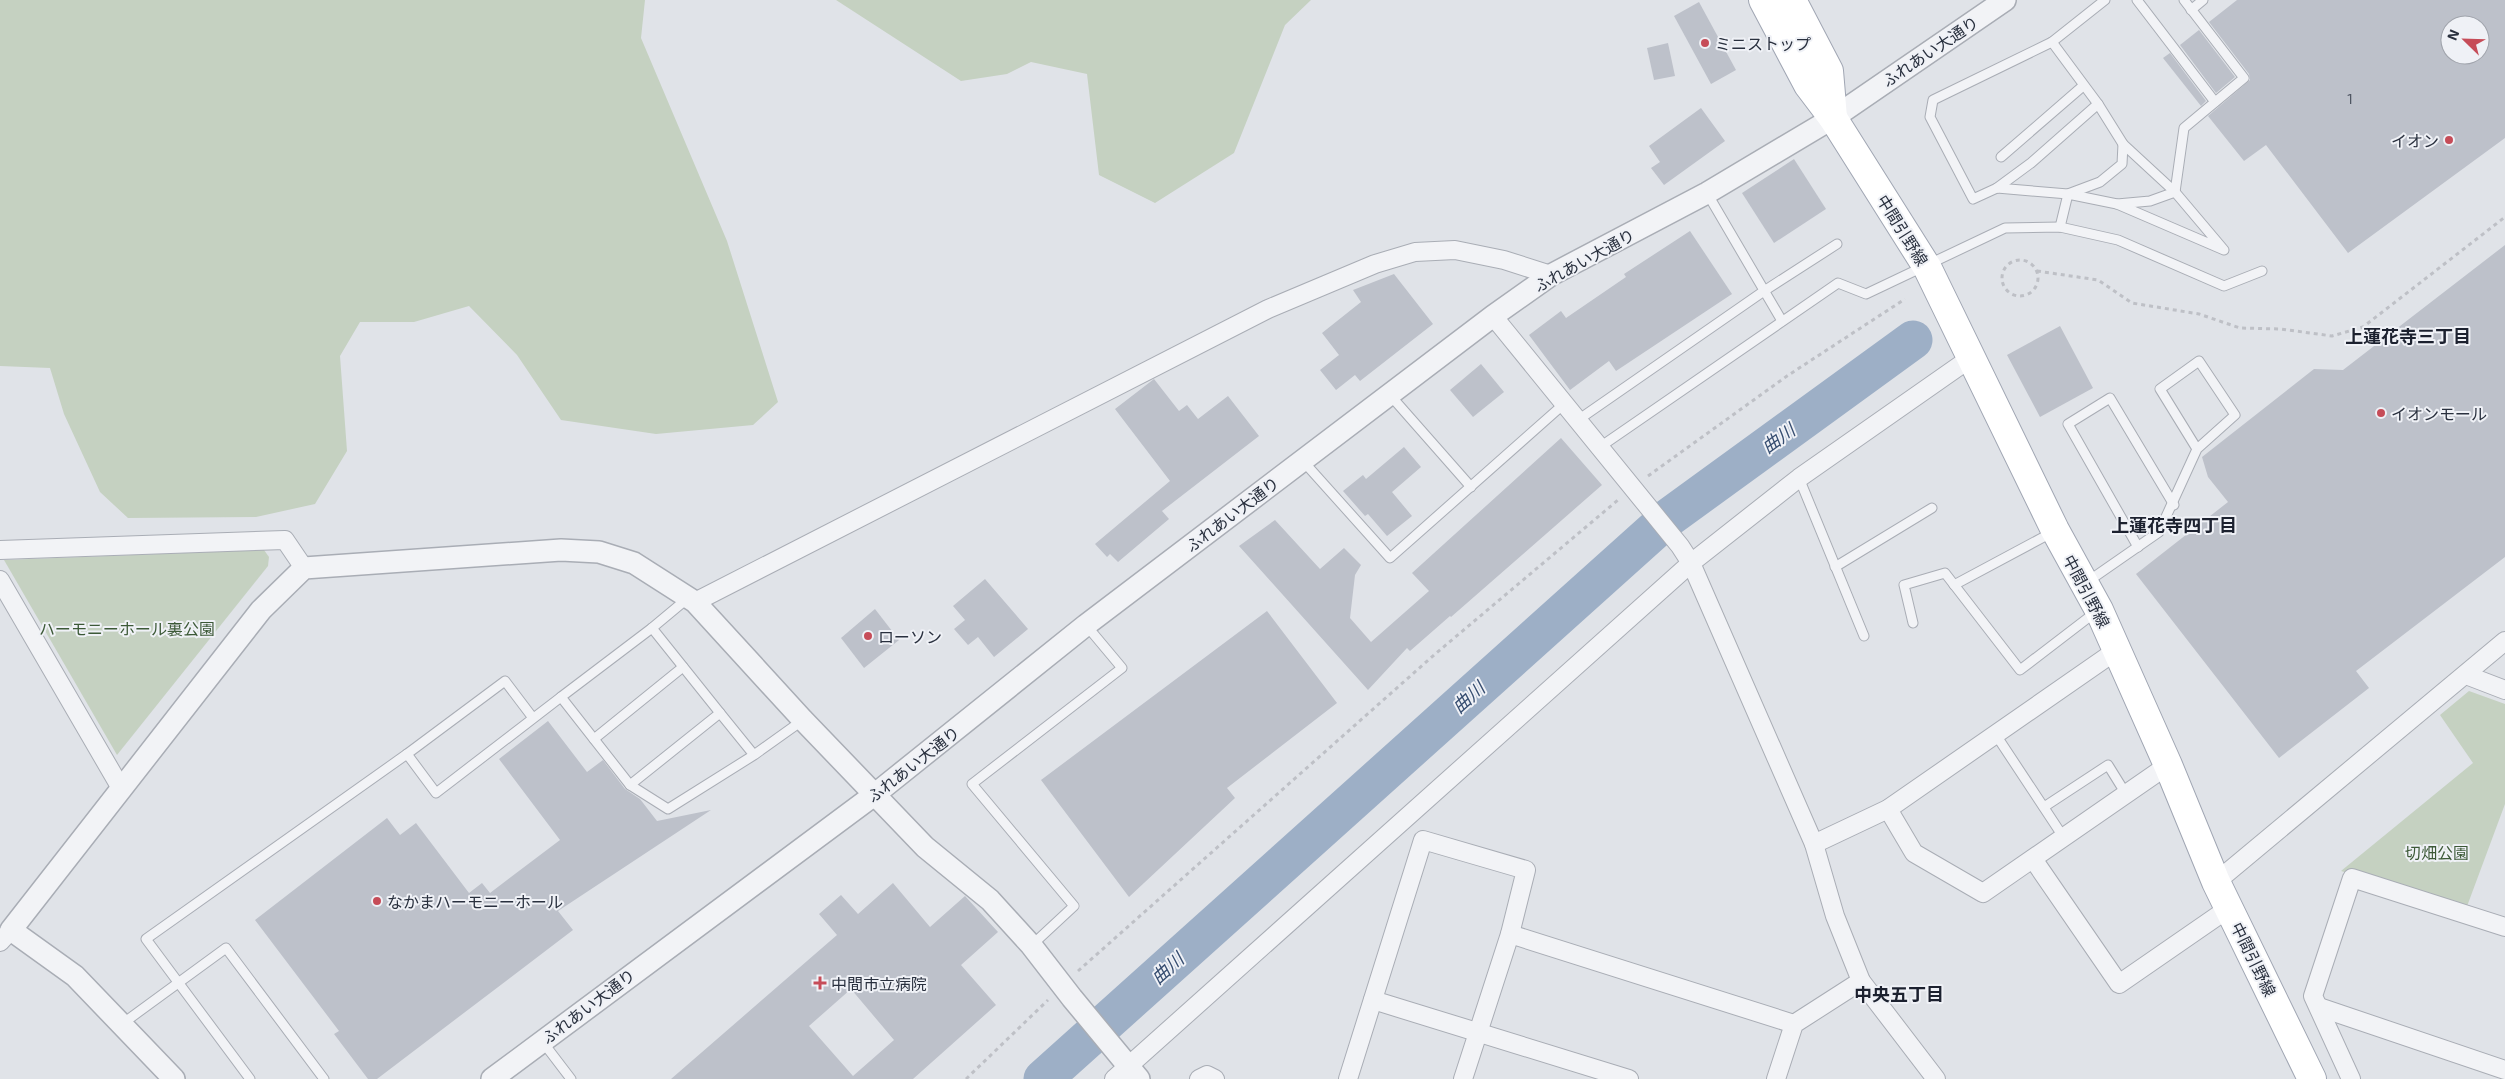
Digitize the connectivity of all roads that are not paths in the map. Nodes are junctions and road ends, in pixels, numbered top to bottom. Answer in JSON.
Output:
{"nodes":[{"id":1,"x":1764,"y":0,"type":"edge"},
{"id":2,"x":1792,"y":0,"type":"edge"},
{"id":3,"x":2005,"y":0,"type":"edge"},
{"id":4,"x":2105,"y":0,"type":"edge"},
{"id":5,"x":2137,"y":0,"type":"edge"},
{"id":6,"x":2184,"y":0,"type":"edge"},
{"id":7,"x":2203,"y":0,"type":"edge"},
{"id":8,"x":2192,"y":10,"type":"junction"},
{"id":9,"x":2052,"y":42,"type":"junction"},
{"id":10,"x":2083,"y":86,"type":"junction"},
{"id":11,"x":2215,"y":102,"type":"junction"},
{"id":12,"x":2098,"y":104,"type":"junction"},
{"id":13,"x":1833,"y":118,"type":"junction"},
{"id":14,"x":2123,"y":144,"type":"junction"},
{"id":15,"x":2001,"y":157,"type":"dead end"},
{"id":16,"x":1997,"y":188,"type":"junction"},
{"id":17,"x":2176,"y":192,"type":"junction"},
{"id":18,"x":1707,"y":193,"type":"junction"},
{"id":19,"x":2068,"y":194,"type":"junction"},
{"id":20,"x":2118,"y":204,"type":"junction"},
{"id":21,"x":2060,"y":227,"type":"junction"},
{"id":22,"x":1837,"y":244,"type":"dead end"},
{"id":23,"x":2262,"y":271,"type":"dead end"},
{"id":24,"x":1551,"y":275,"type":"junction"},
{"id":25,"x":1932,"y":278,"type":"junction"},
{"id":26,"x":1764,"y":291,"type":"junction"},
{"id":27,"x":1493,"y":316,"type":"junction"},
{"id":28,"x":1782,"y":322,"type":"junction"},
{"id":29,"x":1969,"y":351,"type":"junction"},
{"id":30,"x":1390,"y":394,"type":"junction"},
{"id":31,"x":1565,"y":404,"type":"junction"},
{"id":32,"x":1578,"y":420,"type":"junction"},
{"id":33,"x":1600,"y":447,"type":"junction"},
{"id":34,"x":2197,"y":449,"type":"junction"},
{"id":35,"x":1303,"y":461,"type":"junction"},
{"id":36,"x":1799,"y":478,"type":"junction"},
{"id":37,"x":1471,"y":487,"type":"junction"},
{"id":38,"x":2174,"y":505,"type":"junction"},
{"id":39,"x":1932,"y":508,"type":"dead end"},
{"id":40,"x":2055,"y":530,"type":"junction"},
{"id":41,"x":2138,"y":547,"type":"junction"},
{"id":42,"x":0,"y":550,"type":"edge"},
{"id":43,"x":1691,"y":563,"type":"junction"},
{"id":44,"x":1836,"y":567,"type":"junction"},
{"id":45,"x":304,"y":568,"type":"junction"},
{"id":46,"x":0,"y":580,"type":"edge"},
{"id":47,"x":2085,"y":584,"type":"junction"},
{"id":48,"x":1954,"y":585,"type":"junction"},
{"id":49,"x":692,"y":600,"type":"junction"},
{"id":50,"x":2099,"y":610,"type":"junction"},
{"id":51,"x":1913,"y":623,"type":"dead end"},
{"id":52,"x":1086,"y":625,"type":"junction"},
{"id":53,"x":652,"y":628,"type":"junction"},
{"id":54,"x":1864,"y":636,"type":"dead end"},
{"id":55,"x":2505,"y":642,"type":"edge"},
{"id":56,"x":2117,"y":650,"type":"junction"},
{"id":57,"x":683,"y":667,"type":"junction"},
{"id":58,"x":2466,"y":675,"type":"junction"},
{"id":59,"x":2505,"y":690,"type":"edge"},
{"id":60,"x":561,"y":697,"type":"junction"},
{"id":61,"x":720,"y":714,"type":"junction"},
{"id":62,"x":533,"y":718,"type":"junction"},
{"id":63,"x":803,"y":720,"type":"junction"},
{"id":64,"x":1996,"y":735,"type":"junction"},
{"id":65,"x":594,"y":739,"type":"junction"},
{"id":66,"x":407,"y":754,"type":"junction"},
{"id":67,"x":754,"y":755,"type":"junction"},
{"id":68,"x":2168,"y":765,"type":"junction"},
{"id":69,"x":630,"y":785,"type":"junction"},
{"id":70,"x":122,"y":790,"type":"junction"},
{"id":71,"x":2126,"y":794,"type":"junction"},
{"id":72,"x":874,"y":795,"type":"junction"},
{"id":73,"x":2044,"y":807,"type":"junction"},
{"id":74,"x":1888,"y":809,"type":"junction"},
{"id":75,"x":2064,"y":838,"type":"junction"},
{"id":76,"x":1814,"y":844,"type":"junction"},
{"id":77,"x":2033,"y":859,"type":"junction"},
{"id":78,"x":2216,"y":882,"type":"junction"},
{"id":79,"x":2229,"y":908,"type":"junction"},
{"id":80,"x":2505,"y":927,"type":"edge"},
{"id":81,"x":1510,"y":934,"type":"junction"},
{"id":82,"x":6,"y":936,"type":"edge"},
{"id":83,"x":1032,"y":945,"type":"junction"},
{"id":84,"x":1861,"y":981,"type":"junction"},
{"id":85,"x":178,"y":983,"type":"junction"},
{"id":86,"x":1373,"y":1000,"type":"junction"},
{"id":87,"x":2320,"y":1007,"type":"junction"},
{"id":88,"x":122,"y":1024,"type":"junction"},
{"id":89,"x":1794,"y":1024,"type":"junction"},
{"id":90,"x":1478,"y":1032,"type":"junction"},
{"id":91,"x":542,"y":1041,"type":"junction"},
{"id":92,"x":1124,"y":1069,"type":"edge"},
{"id":93,"x":2505,"y":1070,"type":"edge"},
{"id":94,"x":174,"y":1079,"type":"edge"},
{"id":95,"x":250,"y":1079,"type":"edge"},
{"id":96,"x":324,"y":1079,"type":"edge"},
{"id":97,"x":492,"y":1079,"type":"edge"},
{"id":98,"x":570,"y":1079,"type":"edge"},
{"id":99,"x":1199,"y":1079,"type":"edge"},
{"id":100,"x":1215,"y":1079,"type":"edge"},
{"id":101,"x":1348,"y":1079,"type":"edge"},
{"id":102,"x":1463,"y":1079,"type":"edge"},
{"id":103,"x":1629,"y":1079,"type":"edge"},
{"id":104,"x":1776,"y":1079,"type":"edge"},
{"id":105,"x":1936,"y":1079,"type":"edge"},
{"id":106,"x":2312,"y":1079,"type":"edge"},
{"id":107,"x":2351,"y":1079,"type":"edge"}],
"edges":[{"from":1,"to":13,"type":"main road","name":"中間引野線"},
{"from":2,"to":13,"type":"main road","name":"中間引野線"},
{"from":3,"to":13,"type":"street","name":"ふれあい大通り"},
{"from":4,"to":9,"type":"lane"},
{"from":5,"to":11,"type":"lane"},
{"from":6,"to":8,"type":"lane"},
{"from":7,"to":8,"type":"lane"},
{"from":8,"to":11,"type":"lane"},
{"from":9,"to":10,"type":"lane"},
{"from":9,"to":16,"type":"lane"},
{"from":10,"to":12,"type":"lane"},
{"from":10,"to":15,"type":"lane"},
{"from":11,"to":17,"type":"lane"},
{"from":12,"to":14,"type":"lane"},
{"from":12,"to":16,"type":"lane"},
{"from":13,"to":18,"type":"street","name":"ふれあい大通り"},
{"from":13,"to":25,"type":"main road","name":"中間引野線"},
{"from":14,"to":17,"type":"lane"},
{"from":14,"to":19,"type":"lane"},
{"from":16,"to":19,"type":"lane"},
{"from":17,"to":20,"type":"lane"},
{"from":17,"to":20,"type":"lane"},
{"from":18,"to":24,"type":"street","name":"ふれあい大通り"},
{"from":18,"to":26,"type":"lane"},
{"from":19,"to":20,"type":"lane"},
{"from":19,"to":21,"type":"lane"},
{"from":21,"to":23,"type":"lane"},
{"from":21,"to":25,"type":"lane"},
{"from":22,"to":26,"type":"lane"},
{"from":24,"to":27,"type":"street","name":"ふれあい大通り"},
{"from":24,"to":49,"type":"street"},
{"from":25,"to":28,"type":"lane"},
{"from":25,"to":29,"type":"main road","name":"中間引野線"},
{"from":26,"to":28,"type":"lane"},
{"from":26,"to":32,"type":"lane"},
{"from":27,"to":30,"type":"street","name":"ふれあい大通り"},
{"from":27,"to":31,"type":"street"},
{"from":28,"to":33,"type":"lane"},
{"from":29,"to":36,"type":"street"},
{"from":29,"to":40,"type":"main road","name":"中間引野線"},
{"from":30,"to":35,"type":"street","name":"ふれあい大通り"},
{"from":30,"to":37,"type":"lane"},
{"from":31,"to":32,"type":"street"},
{"from":31,"to":37,"type":"lane"},
{"from":32,"to":33,"type":"street"},
{"from":33,"to":43,"type":"street"},
{"from":34,"to":34,"type":"lane"},
{"from":34,"to":38,"type":"lane"},
{"from":35,"to":37,"type":"lane"},
{"from":35,"to":52,"type":"street","name":"ふれあい大通り"},
{"from":36,"to":43,"type":"street"},
{"from":36,"to":44,"type":"lane"},
{"from":38,"to":41,"type":"lane"},
{"from":38,"to":41,"type":"lane"},
{"from":39,"to":44,"type":"lane"},
{"from":40,"to":47,"type":"main road","name":"中間引野線"},
{"from":40,"to":48,"type":"lane"},
{"from":41,"to":47,"type":"lane"},
{"from":42,"to":45,"type":"street"},
{"from":43,"to":76,"type":"street"},
{"from":43,"to":92,"type":"street"},
{"from":44,"to":54,"type":"lane"},
{"from":45,"to":49,"type":"street"},
{"from":45,"to":70,"type":"street"},
{"from":46,"to":70,"type":"street"},
{"from":47,"to":50,"type":"main road","name":"中間引野線"},
{"from":48,"to":50,"type":"lane"},
{"from":48,"to":51,"type":"lane"},
{"from":49,"to":53,"type":"lane"},
{"from":49,"to":63,"type":"street"},
{"from":50,"to":56,"type":"main road","name":"中間引野線"},
{"from":52,"to":72,"type":"street","name":"ふれあい大通り"},
{"from":52,"to":83,"type":"lane"},
{"from":53,"to":57,"type":"lane"},
{"from":53,"to":60,"type":"lane"},
{"from":55,"to":58,"type":"street"},
{"from":56,"to":64,"type":"street"},
{"from":56,"to":68,"type":"main road","name":"中間引野線"},
{"from":57,"to":61,"type":"lane"},
{"from":57,"to":65,"type":"lane"},
{"from":58,"to":59,"type":"street"},
{"from":58,"to":78,"type":"street"},
{"from":60,"to":62,"type":"lane"},
{"from":60,"to":65,"type":"lane"},
{"from":61,"to":67,"type":"lane"},
{"from":61,"to":69,"type":"lane"},
{"from":62,"to":66,"type":"lane"},
{"from":62,"to":66,"type":"lane"},
{"from":63,"to":67,"type":"lane"},
{"from":63,"to":72,"type":"street"},
{"from":64,"to":73,"type":"lane"},
{"from":64,"to":74,"type":"street"},
{"from":65,"to":69,"type":"lane"},
{"from":66,"to":85,"type":"lane"},
{"from":67,"to":69,"type":"lane"},
{"from":68,"to":71,"type":"street"},
{"from":68,"to":78,"type":"main road","name":"中間引野線"},
{"from":70,"to":82,"type":"street"},
{"from":71,"to":73,"type":"lane"},
{"from":71,"to":75,"type":"street"},
{"from":72,"to":83,"type":"street"},
{"from":72,"to":91,"type":"street","name":"ふれあい大通り"},
{"from":73,"to":75,"type":"lane"},
{"from":74,"to":76,"type":"street"},
{"from":74,"to":77,"type":"street"},
{"from":75,"to":77,"type":"street"},
{"from":76,"to":84,"type":"street"},
{"from":77,"to":79,"type":"street"},
{"from":78,"to":79,"type":"main road","name":"中間引野線"},
{"from":79,"to":106,"type":"main road","name":"中間引野線"},
{"from":80,"to":87,"type":"street"},
{"from":81,"to":86,"type":"street"},
{"from":81,"to":89,"type":"street"},
{"from":81,"to":90,"type":"street"},
{"from":82,"to":88,"type":"street"},
{"from":83,"to":92,"type":"street"},
{"from":84,"to":89,"type":"street"},
{"from":84,"to":105,"type":"street"},
{"from":85,"to":88,"type":"lane"},
{"from":85,"to":95,"type":"lane"},
{"from":85,"to":96,"type":"lane"},
{"from":86,"to":90,"type":"street"},
{"from":86,"to":101,"type":"street"},
{"from":87,"to":93,"type":"street"},
{"from":87,"to":107,"type":"street"},
{"from":88,"to":94,"type":"street"},
{"from":89,"to":104,"type":"street"},
{"from":90,"to":102,"type":"street"},
{"from":90,"to":103,"type":"street"},
{"from":91,"to":97,"type":"street","name":"ふれあい大通り"},
{"from":91,"to":98,"type":"lane"},
{"from":99,"to":100,"type":"street"}]}
